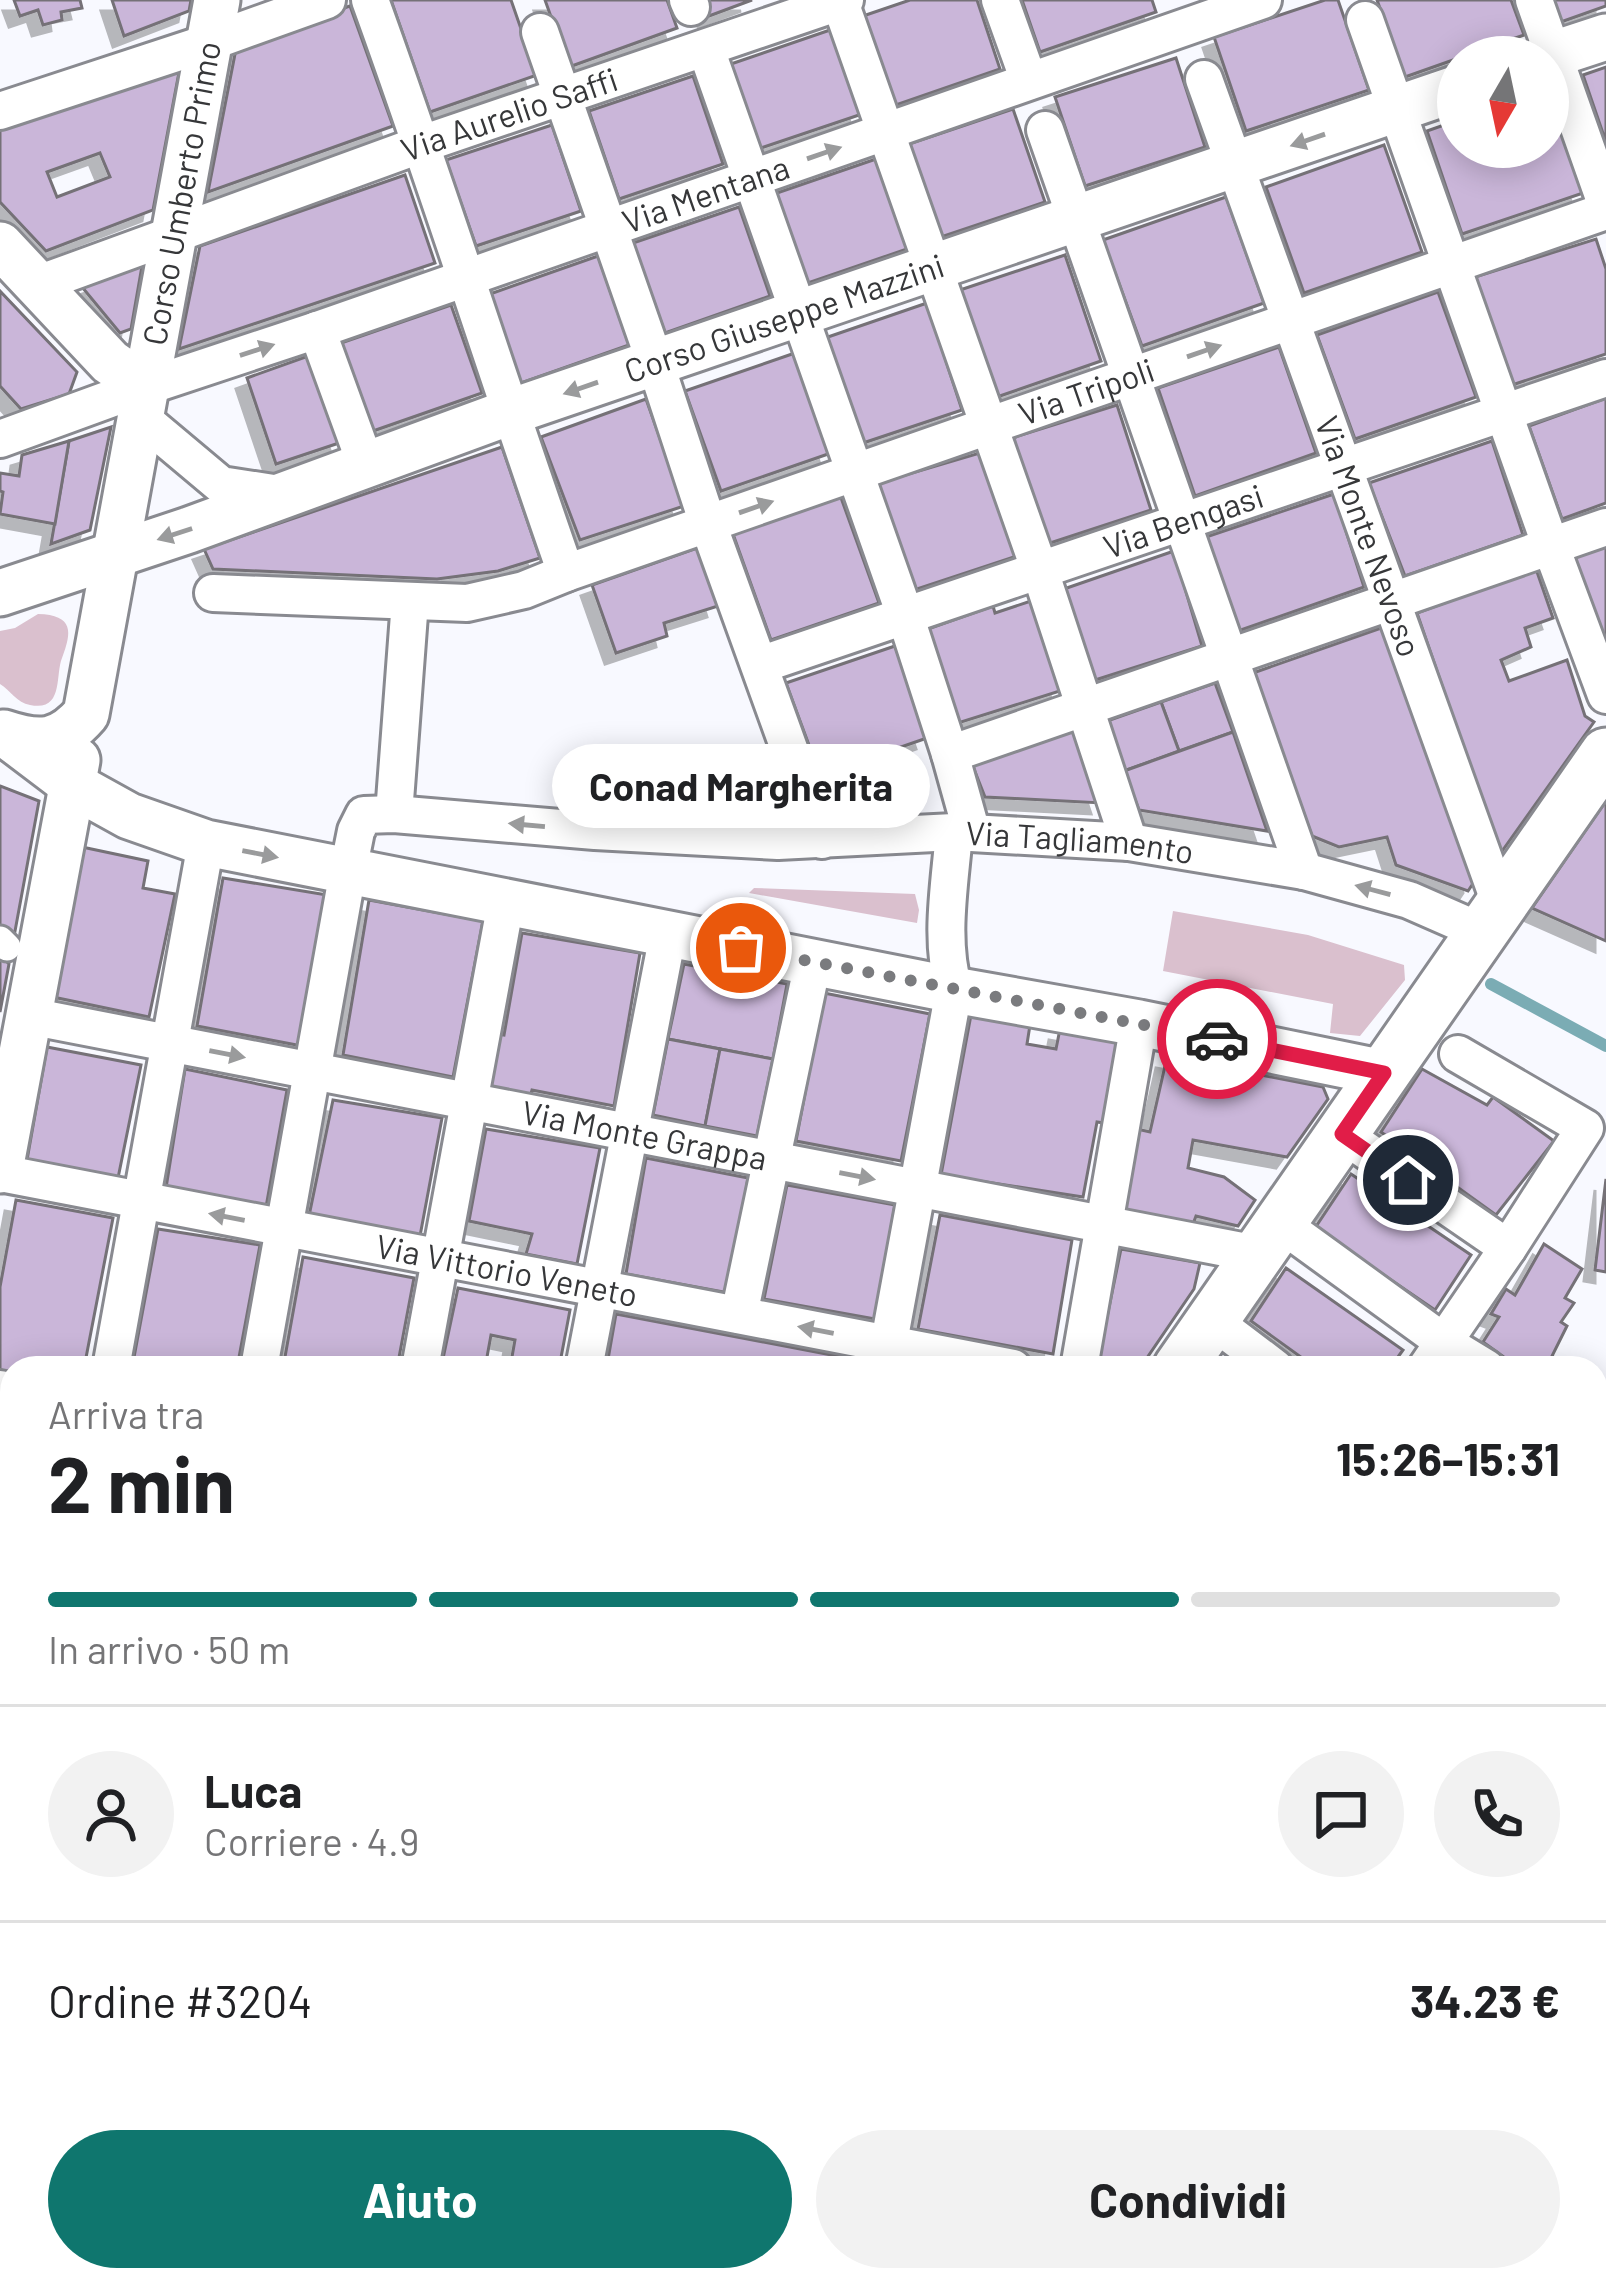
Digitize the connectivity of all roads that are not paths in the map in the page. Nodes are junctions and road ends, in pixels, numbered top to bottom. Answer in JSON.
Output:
{"nodes":[{"id":1,"x":328,"y":0,"type":"edge"},
{"id":2,"x":370,"y":0,"type":"edge"},
{"id":3,"x":1000,"y":0,"type":"edge"},
{"id":4,"x":1262,"y":0,"type":"edge"},
{"id":5,"x":1534,"y":0,"type":"edge"},
{"id":6,"x":842,"y":1,"type":"edge"},
{"id":7,"x":1182,"y":13,"type":"edge"},
{"id":8,"x":1365,"y":20,"type":"dead end"},
{"id":9,"x":213,"y":21,"type":"edge"},
{"id":10,"x":540,"y":32,"type":"dead end"},
{"id":11,"x":1544,"y":36,"type":"edge"},
{"id":12,"x":1606,"y":37,"type":"edge"},
{"id":13,"x":706,"y":49,"type":"junction"},
{"id":14,"x":1569,"y":49,"type":"edge"},
{"id":15,"x":1204,"y":80,"type":"dead end"},
{"id":16,"x":1029,"y":81,"type":"junction"},
{"id":17,"x":1437,"y":95,"type":"edge"},
{"id":18,"x":563,"y":98,"type":"junction"},
{"id":19,"x":1569,"y":109,"type":"edge"},
{"id":20,"x":1396,"y":110,"type":"junction"},
{"id":21,"x":0,"y":111,"type":"edge"},
{"id":22,"x":1045,"y":130,"type":"dead end"},
{"id":23,"x":886,"y":131,"type":"junction"},
{"id":24,"x":422,"y":144,"type":"junction"},
{"id":25,"x":1235,"y":165,"type":"junction"},
{"id":26,"x":752,"y":178,"type":"junction"},
{"id":27,"x":1606,"y":208,"type":"edge"},
{"id":28,"x":1075,"y":220,"type":"junction"},
{"id":29,"x":608,"y":229,"type":"junction"},
{"id":30,"x":174,"y":234,"type":"junction"},
{"id":31,"x":0,"y":245,"type":"edge"},
{"id":32,"x":1452,"y":265,"type":"junction"},
{"id":33,"x":933,"y":268,"type":"junction"},
{"id":34,"x":465,"y":277,"type":"junction"},
{"id":35,"x":38,"y":284,"type":"junction"},
{"id":36,"x":797,"y":315,"type":"junction"},
{"id":37,"x":1290,"y":322,"type":"junction"},
{"id":38,"x":317,"y":330,"type":"junction"},
{"id":39,"x":656,"y":362,"type":"junction"},
{"id":40,"x":1130,"y":377,"type":"junction"},
{"id":41,"x":1606,"y":378,"type":"edge"},
{"id":42,"x":143,"y":402,"type":"junction"},
{"id":43,"x":1504,"y":411,"type":"junction"},
{"id":44,"x":510,"y":412,"type":"junction"},
{"id":45,"x":988,"y":426,"type":"junction"},
{"id":46,"x":0,"y":439,"type":"edge"},
{"id":47,"x":367,"y":465,"type":"junction"},
{"id":48,"x":1343,"y":467,"type":"junction"},
{"id":49,"x":854,"y":473,"type":"junction"},
{"id":50,"x":286,"y":495,"type":"junction"},
{"id":51,"x":1182,"y":522,"type":"junction"},
{"id":52,"x":708,"y":524,"type":"junction"},
{"id":53,"x":1606,"y":527,"type":"edge"},
{"id":54,"x":1550,"y":547,"type":"junction"},
{"id":55,"x":115,"y":553,"type":"junction"},
{"id":56,"x":1040,"y":571,"type":"junction"},
{"id":57,"x":566,"y":573,"type":"junction"},
{"id":58,"x":20,"y":587,"type":"edge"},
{"id":59,"x":213,"y":593,"type":"dead end"},
{"id":60,"x":410,"y":601,"type":"junction"},
{"id":61,"x":1392,"y":601,"type":"junction"},
{"id":62,"x":905,"y":615,"type":"junction"},
{"id":63,"x":1230,"y":657,"type":"junction"},
{"id":64,"x":95,"y":659,"type":"junction"},
{"id":65,"x":760,"y":665,"type":"junction"},
{"id":66,"x":1606,"y":695,"type":"edge"},
{"id":67,"x":1086,"y":707,"type":"junction"},
{"id":68,"x":86,"y":714,"type":"junction"},
{"id":69,"x":3,"y":732,"type":"edge"},
{"id":70,"x":950,"y":754,"type":"junction"},
{"id":71,"x":1606,"y":754,"type":"edge"},
{"id":72,"x":73,"y":784,"type":"junction"},
{"id":73,"x":394,"y":814,"type":"junction"},
{"id":74,"x":963,"y":832,"type":"junction"},
{"id":75,"x":822,"y":839,"type":"junction"},
{"id":76,"x":1129,"y":842,"type":"junction"},
{"id":77,"x":206,"y":843,"type":"junction"},
{"id":78,"x":348,"y":871,"type":"junction"},
{"id":79,"x":1304,"y":871,"type":"junction"},
{"id":80,"x":506,"y":902,"type":"junction"},
{"id":81,"x":1492,"y":919,"type":"junction"},
{"id":82,"x":668,"y":934,"type":"junction"},
{"id":83,"x":813,"y":962,"type":"junction"},
{"id":84,"x":955,"y":990,"type":"junction"},
{"id":85,"x":29,"y":1016,"type":"junction"},
{"id":86,"x":1139,"y":1023,"type":"junction"},
{"id":87,"x":170,"y":1043,"type":"junction"},
{"id":88,"x":1458,"y":1054,"type":"dead end"},
{"id":89,"x":313,"y":1071,"type":"junction"},
{"id":90,"x":1384,"y":1073,"type":"junction"},
{"id":91,"x":470,"y":1101,"type":"junction"},
{"id":92,"x":630,"y":1132,"type":"junction"},
{"id":93,"x":1342,"y":1134,"type":"junction"},
{"id":94,"x":2,"y":1155,"type":"edge"},
{"id":95,"x":772,"y":1160,"type":"junction"},
{"id":96,"x":918,"y":1188,"type":"junction"},
{"id":97,"x":142,"y":1200,"type":"junction"},
{"id":98,"x":1103,"y":1224,"type":"junction"},
{"id":99,"x":285,"y":1228,"type":"junction"},
{"id":100,"x":1269,"y":1239,"type":"junction"},
{"id":101,"x":1508,"y":1249,"type":"junction"},
{"id":102,"x":440,"y":1258,"type":"junction"},
{"id":103,"x":599,"y":1288,"type":"junction"},
{"id":104,"x":739,"y":1315,"type":"junction"},
{"id":105,"x":1213,"y":1322,"type":"junction"},
{"id":106,"x":113,"y":1356,"type":"edge"},
{"id":107,"x":262,"y":1356,"type":"edge"},
{"id":108,"x":422,"y":1356,"type":"edge"},
{"id":109,"x":586,"y":1356,"type":"edge"},
{"id":110,"x":886,"y":1356,"type":"edge"},
{"id":111,"x":1081,"y":1356,"type":"edge"},
{"id":112,"x":1188,"y":1356,"type":"edge"},
{"id":113,"x":1259,"y":1356,"type":"edge"},
{"id":114,"x":1436,"y":1356,"type":"edge"}],
"edges":[{"from":1,"to":9,"type":"street"},
{"from":2,"to":24,"type":"street"},
{"from":3,"to":16,"type":"street"},
{"from":4,"to":7,"type":"street","name":"Via Mentana"},
{"from":5,"to":11,"type":"street"},
{"from":6,"to":13,"type":"street","name":"Via Aurelio Saffi"},
{"from":6,"to":23,"type":"street"},
{"from":7,"to":16,"type":"street","name":"Via Mentana"},
{"from":8,"to":20,"type":"street"},
{"from":9,"to":21,"type":"street"},
{"from":9,"to":30,"type":"street","name":"Corso Umberto Primo"},
{"from":10,"to":18,"type":"street"},
{"from":12,"to":14,"type":"street"},
{"from":13,"to":18,"type":"street","name":"Via Aurelio Saffi"},
{"from":13,"to":26,"type":"street"},
{"from":15,"to":25,"type":"street","name":"Via Monte Nevoso"},
{"from":16,"to":23,"type":"street","name":"Via Mentana"},
{"from":17,"to":20,"type":"street","name":"Corso Giuseppe Mazzini"},
{"from":18,"to":24,"type":"street","name":"Via Aurelio Saffi"},
{"from":18,"to":29,"type":"street"},
{"from":19,"to":27,"type":"street"},
{"from":20,"to":25,"type":"street","name":"Corso Giuseppe Mazzini","one_way":true},
{"from":20,"to":32,"type":"street"},
{"from":22,"to":28,"type":"street"},
{"from":26,"to":23,"type":"street","name":"Via Mentana","one_way":true},
{"from":23,"to":33,"type":"street"},
{"from":24,"to":30,"type":"street","name":"Via Aurelio Saffi"},
{"from":24,"to":34,"type":"street"},
{"from":25,"to":28,"type":"street","name":"Corso Giuseppe Mazzini"},
{"from":25,"to":37,"type":"street","name":"Via Monte Nevoso"},
{"from":26,"to":29,"type":"street","name":"Via Mentana"},
{"from":26,"to":36,"type":"street"},
{"from":27,"to":32,"type":"street","name":"Via Tripoli"},
{"from":28,"to":33,"type":"street","name":"Corso Giuseppe Mazzini"},
{"from":28,"to":40,"type":"street"},
{"from":29,"to":34,"type":"street","name":"Via Mentana"},
{"from":29,"to":39,"type":"street"},
{"from":30,"to":35,"type":"street","name":"Via Aurelio Saffi"},
{"from":30,"to":42,"type":"street","name":"Corso Umberto Primo"},
{"from":31,"to":35,"type":"street"},
{"from":32,"to":37,"type":"street","name":"Via Tripoli"},
{"from":32,"to":43,"type":"street"},
{"from":33,"to":36,"type":"street","name":"Corso Giuseppe Mazzini"},
{"from":33,"to":45,"type":"street"},
{"from":34,"to":38,"type":"street","name":"Via Mentana"},
{"from":34,"to":44,"type":"street"},
{"from":35,"to":42,"type":"street"},
{"from":36,"to":39,"type":"street","name":"Corso Giuseppe Mazzini"},
{"from":36,"to":49,"type":"street"},
{"from":40,"to":37,"type":"street","name":"Via Tripoli","one_way":true},
{"from":37,"to":48,"type":"street","name":"Via Monte Nevoso"},
{"from":42,"to":38,"type":"street","name":"Via Mentana","one_way":true},
{"from":38,"to":47,"type":"street"},
{"from":39,"to":44,"type":"street","name":"Corso Giuseppe Mazzini","one_way":true},
{"from":39,"to":52,"type":"street"},
{"from":40,"to":45,"type":"street","name":"Via Tripoli"},
{"from":40,"to":51,"type":"street"},
{"from":41,"to":43,"type":"street","name":"Via Bengasi"},
{"from":42,"to":46,"type":"street","name":"Via Mentana"},
{"from":42,"to":50,"type":"street"},
{"from":42,"to":55,"type":"street","name":"Corso Umberto Primo"},
{"from":43,"to":48,"type":"street","name":"Via Bengasi"},
{"from":43,"to":54,"type":"street"},
{"from":44,"to":47,"type":"street","name":"Corso Giuseppe Mazzini"},
{"from":44,"to":57,"type":"street"},
{"from":45,"to":49,"type":"street","name":"Via Tripoli"},
{"from":45,"to":56,"type":"street"},
{"from":47,"to":50,"type":"street","name":"Corso Giuseppe Mazzini"},
{"from":48,"to":51,"type":"street","name":"Via Bengasi"},
{"from":48,"to":61,"type":"street","name":"Via Monte Nevoso"},
{"from":52,"to":49,"type":"street","name":"Via Tripoli","one_way":true},
{"from":49,"to":62,"type":"street"},
{"from":50,"to":55,"type":"street","name":"Corso Giuseppe Mazzini","one_way":true},
{"from":51,"to":56,"type":"street","name":"Via Bengasi"},
{"from":51,"to":63,"type":"street"},
{"from":52,"to":57,"type":"street","name":"Via Tripoli"},
{"from":52,"to":65,"type":"street"},
{"from":53,"to":54,"type":"street"},
{"from":54,"to":61,"type":"street"},
{"from":54,"to":66,"type":"street"},
{"from":55,"to":58,"type":"street","name":"Corso Giuseppe Mazzini"},
{"from":55,"to":64,"type":"street","name":"Corso Umberto Primo"},
{"from":56,"to":62,"type":"street","name":"Via Bengasi"},
{"from":56,"to":67,"type":"street"},
{"from":57,"to":60,"type":"street","name":"Via Tripoli"},
{"from":58,"to":64,"type":"street"},
{"from":59,"to":60,"type":"street","name":"Via Tripoli"},
{"from":60,"to":73,"type":"street"},
{"from":61,"to":63,"type":"street"},
{"from":61,"to":81,"type":"street","name":"Via Monte Nevoso"},
{"from":62,"to":65,"type":"street","name":"Via Bengasi"},
{"from":62,"to":70,"type":"street"},
{"from":63,"to":67,"type":"street"},
{"from":63,"to":79,"type":"street"},
{"from":64,"to":68,"type":"street","name":"Corso Umberto Primo"},
{"from":65,"to":75,"type":"street"},
{"from":67,"to":70,"type":"street"},
{"from":67,"to":76,"type":"street"},
{"from":68,"to":69,"type":"street"},
{"from":68,"to":72,"type":"street","name":"Corso Umberto Primo"},
{"from":69,"to":72,"type":"street"},
{"from":70,"to":74,"type":"street"},
{"from":71,"to":81,"type":"main road"},
{"from":72,"to":77,"type":"street"},
{"from":72,"to":85,"type":"street"},
{"from":75,"to":73,"type":"street","name":"Via Tagliamento","one_way":true},
{"from":73,"to":78,"type":"street"},
{"from":74,"to":75,"type":"street","name":"Via Tagliamento"},
{"from":74,"to":76,"type":"street","name":"Via Tagliamento"},
{"from":74,"to":84,"type":"street"},
{"from":76,"to":79,"type":"street","name":"Via Tagliamento"},
{"from":77,"to":78,"type":"street","one_way":true},
{"from":77,"to":87,"type":"street"},
{"from":78,"to":80,"type":"street"},
{"from":78,"to":89,"type":"street"},
{"from":81,"to":79,"type":"street","name":"Via Tagliamento","one_way":true},
{"from":80,"to":82,"type":"street"},
{"from":80,"to":91,"type":"street"},
{"from":81,"to":90,"type":"main road"},
{"from":82,"to":83,"type":"street"},
{"from":82,"to":92,"type":"street"},
{"from":83,"to":84,"type":"street"},
{"from":83,"to":95,"type":"street"},
{"from":84,"to":86,"type":"street"},
{"from":84,"to":96,"type":"street"},
{"from":85,"to":87,"type":"street","name":"Via Monte Grappa"},
{"from":85,"to":94,"type":"street"},
{"from":86,"to":90,"type":"street"},
{"from":86,"to":98,"type":"street"},
{"from":87,"to":89,"type":"street","name":"Via Monte Grappa","one_way":true},
{"from":87,"to":97,"type":"street"},
{"from":88,"to":101,"type":"street"},
{"from":89,"to":91,"type":"street","name":"Via Monte Grappa"},
{"from":89,"to":99,"type":"street"},
{"from":90,"to":93,"type":"main road"},
{"from":91,"to":92,"type":"street","name":"Via Monte Grappa"},
{"from":91,"to":102,"type":"street"},
{"from":92,"to":95,"type":"street","name":"Via Monte Grappa"},
{"from":92,"to":103,"type":"street"},
{"from":93,"to":100,"type":"main road"},
{"from":93,"to":101,"type":"street"},
{"from":94,"to":97,"type":"street","name":"Via Vittorio Veneto"},
{"from":95,"to":96,"type":"street","name":"Via Monte Grappa","one_way":true},
{"from":95,"to":104,"type":"street"},
{"from":96,"to":98,"type":"street","name":"Via Monte Grappa"},
{"from":96,"to":110,"type":"street"},
{"from":99,"to":97,"type":"street","name":"Via Vittorio Veneto","one_way":true},
{"from":97,"to":106,"type":"street"},
{"from":98,"to":100,"type":"street","name":"Via Monte Grappa"},
{"from":98,"to":111,"type":"street"},
{"from":99,"to":102,"type":"street","name":"Via Vittorio Veneto"},
{"from":99,"to":107,"type":"street"},
{"from":100,"to":105,"type":"main road"},
{"from":100,"to":114,"type":"street"},
{"from":101,"to":114,"type":"street"},
{"from":102,"to":103,"type":"street","name":"Via Vittorio Veneto"},
{"from":102,"to":108,"type":"street"},
{"from":103,"to":104,"type":"street","name":"Via Vittorio Veneto"},
{"from":103,"to":109,"type":"street"},
{"from":110,"to":104,"type":"street","name":"Via Vittorio Veneto","one_way":true},
{"from":105,"to":112,"type":"main road"},
{"from":105,"to":113,"type":"street"}]}
